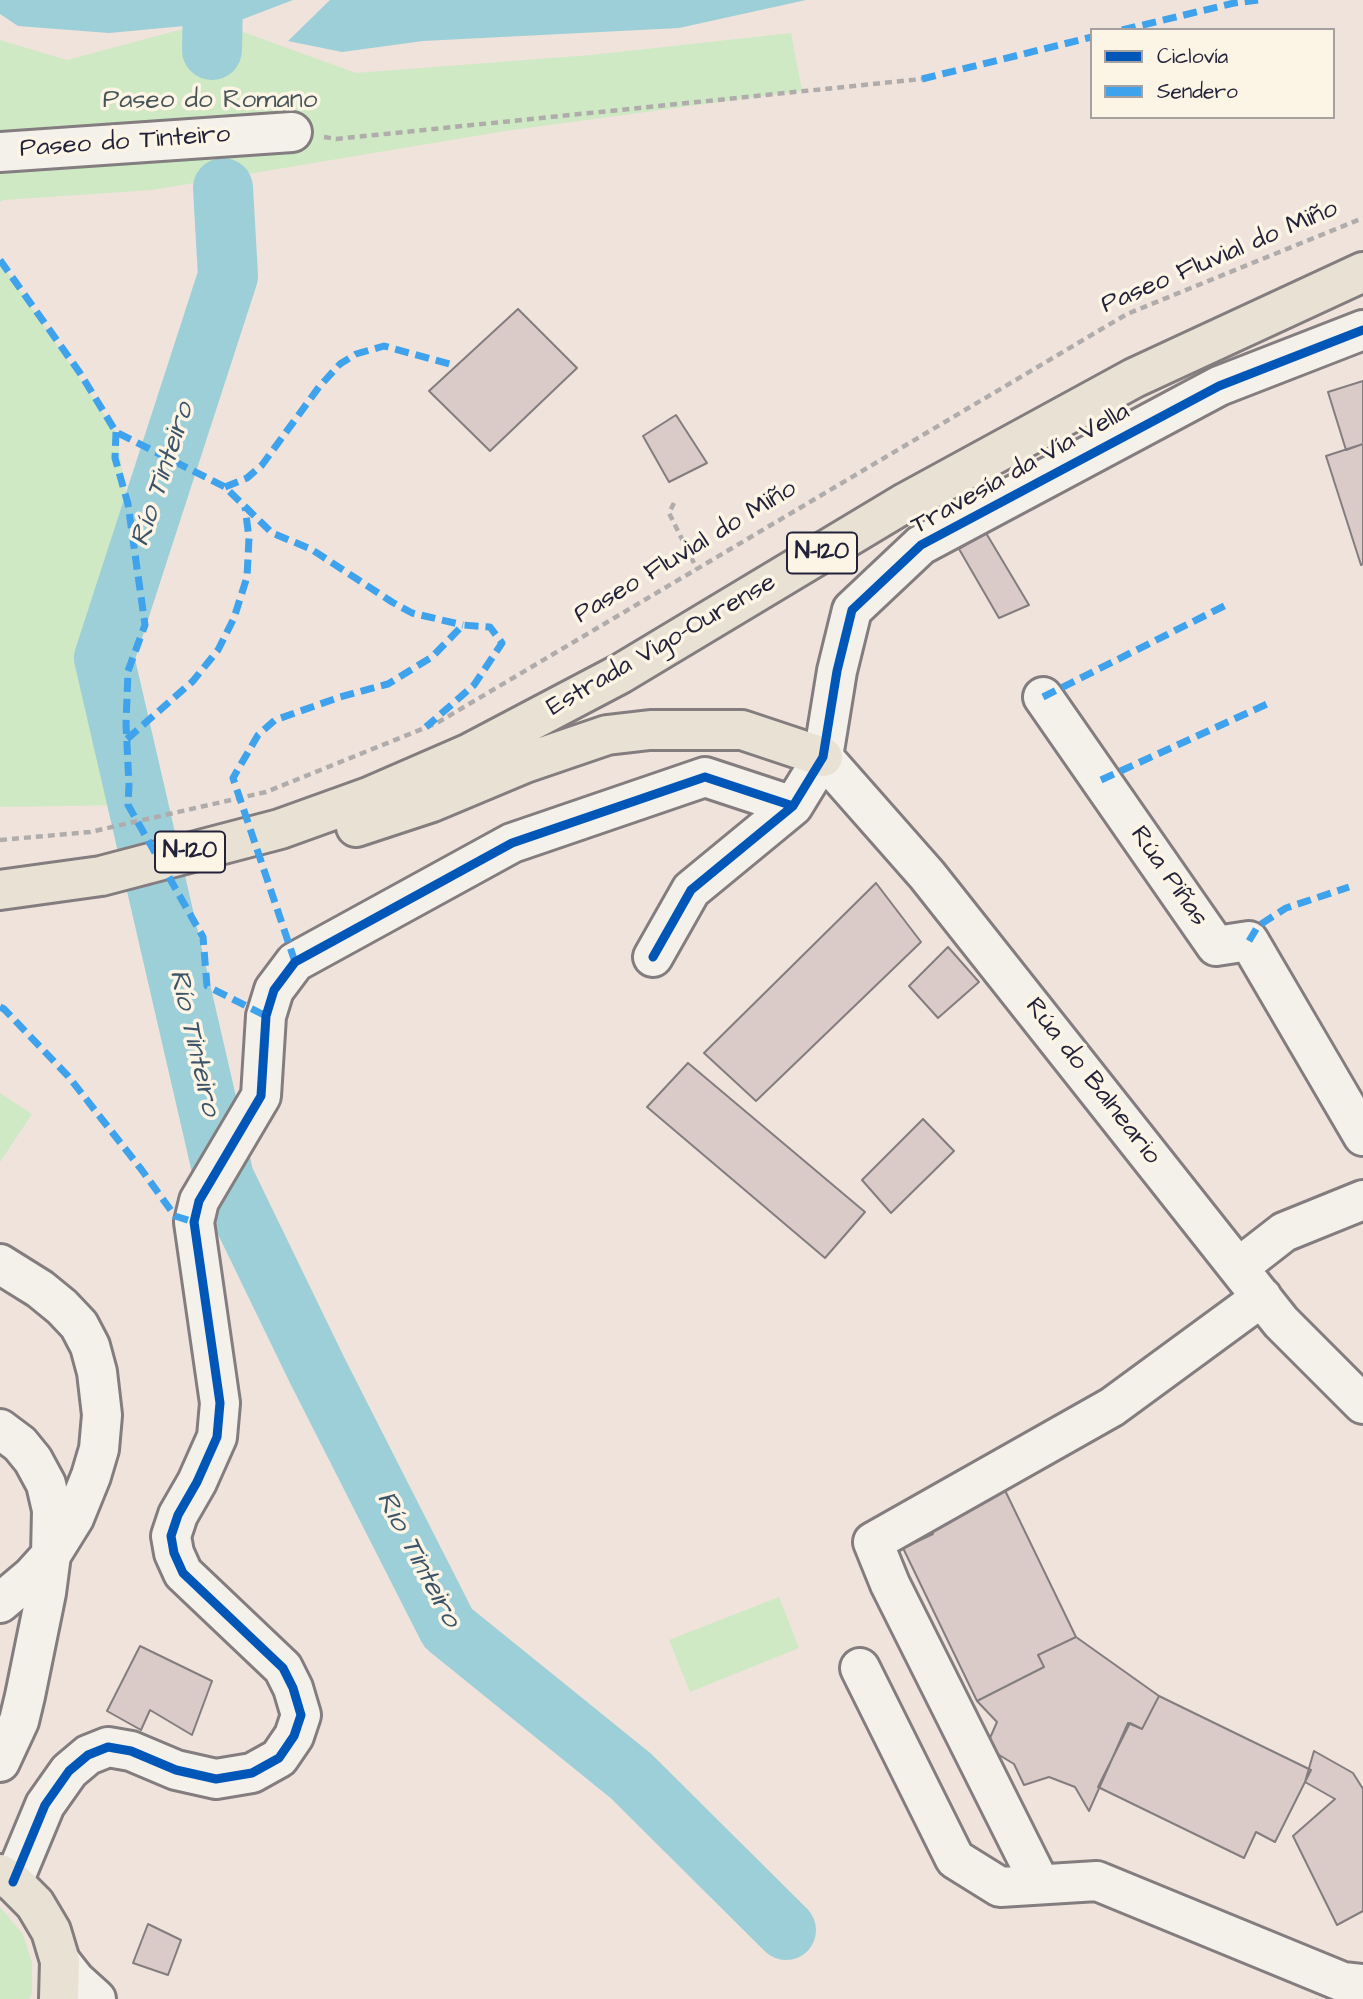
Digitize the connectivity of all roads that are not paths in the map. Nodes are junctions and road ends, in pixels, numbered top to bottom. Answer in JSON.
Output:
{"nodes":[{"id":1,"x":292,"y":132,"type":"road end"},
{"id":2,"x":0,"y":152,"type":"edge"},
{"id":3,"x":1363,"y":272,"type":"edge"},
{"id":4,"x":1363,"y":330,"type":"edge"},
{"id":5,"x":1044,"y":697,"type":"dead end"},
{"id":6,"x":823,"y":757,"type":"junction"},
{"id":7,"x":793,"y":806,"type":"junction"},
{"id":8,"x":285,"y":839,"type":"junction"},
{"id":9,"x":0,"y":890,"type":"edge"},
{"id":10,"x":653,"y":957,"type":"dead end"},
{"id":11,"x":1363,"y":1136,"type":"edge"},
{"id":12,"x":1363,"y":1200,"type":"edge"},
{"id":13,"x":0,"y":1264,"type":"edge"},
{"id":14,"x":1250,"y":1282,"type":"junction"},
{"id":15,"x":1363,"y":1404,"type":"edge"},
{"id":16,"x":0,"y":1429,"type":"edge"},
{"id":17,"x":51,"y":1555,"type":"junction"},
{"id":18,"x":0,"y":1602,"type":"edge"},
{"id":19,"x":860,"y":1668,"type":"dead end"},
{"id":20,"x":0,"y":1762,"type":"edge"},
{"id":21,"x":5,"y":1870,"type":"edge"},
{"id":22,"x":1040,"y":1884,"type":"junction"},
{"id":23,"x":60,"y":1961,"type":"junction"},
{"id":24,"x":1356,"y":1979,"type":"edge"},
{"id":25,"x":59,"y":1999,"type":"edge"},
{"id":26,"x":96,"y":1999,"type":"edge"},
{"id":27,"x":1304,"y":1999,"type":"edge"}],
"edges":[{"from":1,"to":2,"type":"street","name":"Paseo do Tinteiro"},
{"from":3,"to":8,"type":"main road","name":"Estrada Vigo-Ourense","number":"N-120"},
{"from":4,"to":6,"type":"street","name":"Travesía da Vía Vella"},
{"from":5,"to":11,"type":"street","name":"Rúa Piñas"},
{"from":6,"to":7,"type":"street"},
{"from":6,"to":8,"type":"main road"},
{"from":6,"to":14,"type":"street","name":"Rúa do Balneario"},
{"from":7,"to":10,"type":"street"},
{"from":7,"to":21,"type":"street"},
{"from":8,"to":9,"type":"main road","name":"Estrada Vigo-Ourense","number":"N-120"},
{"from":12,"to":14,"type":"street"},
{"from":13,"to":17,"type":"street"},
{"from":14,"to":15,"type":"street","name":"Rúa do Balneario"},
{"from":14,"to":22,"type":"street"},
{"from":16,"to":17,"type":"street"},
{"from":17,"to":18,"type":"street"},
{"from":17,"to":20,"type":"street"},
{"from":19,"to":22,"type":"street"},
{"from":21,"to":23,"type":"main road"},
{"from":22,"to":24,"type":"street"},
{"from":23,"to":25,"type":"main road"},
{"from":23,"to":26,"type":"street"},
{"from":24,"to":27,"type":"street"}]}
